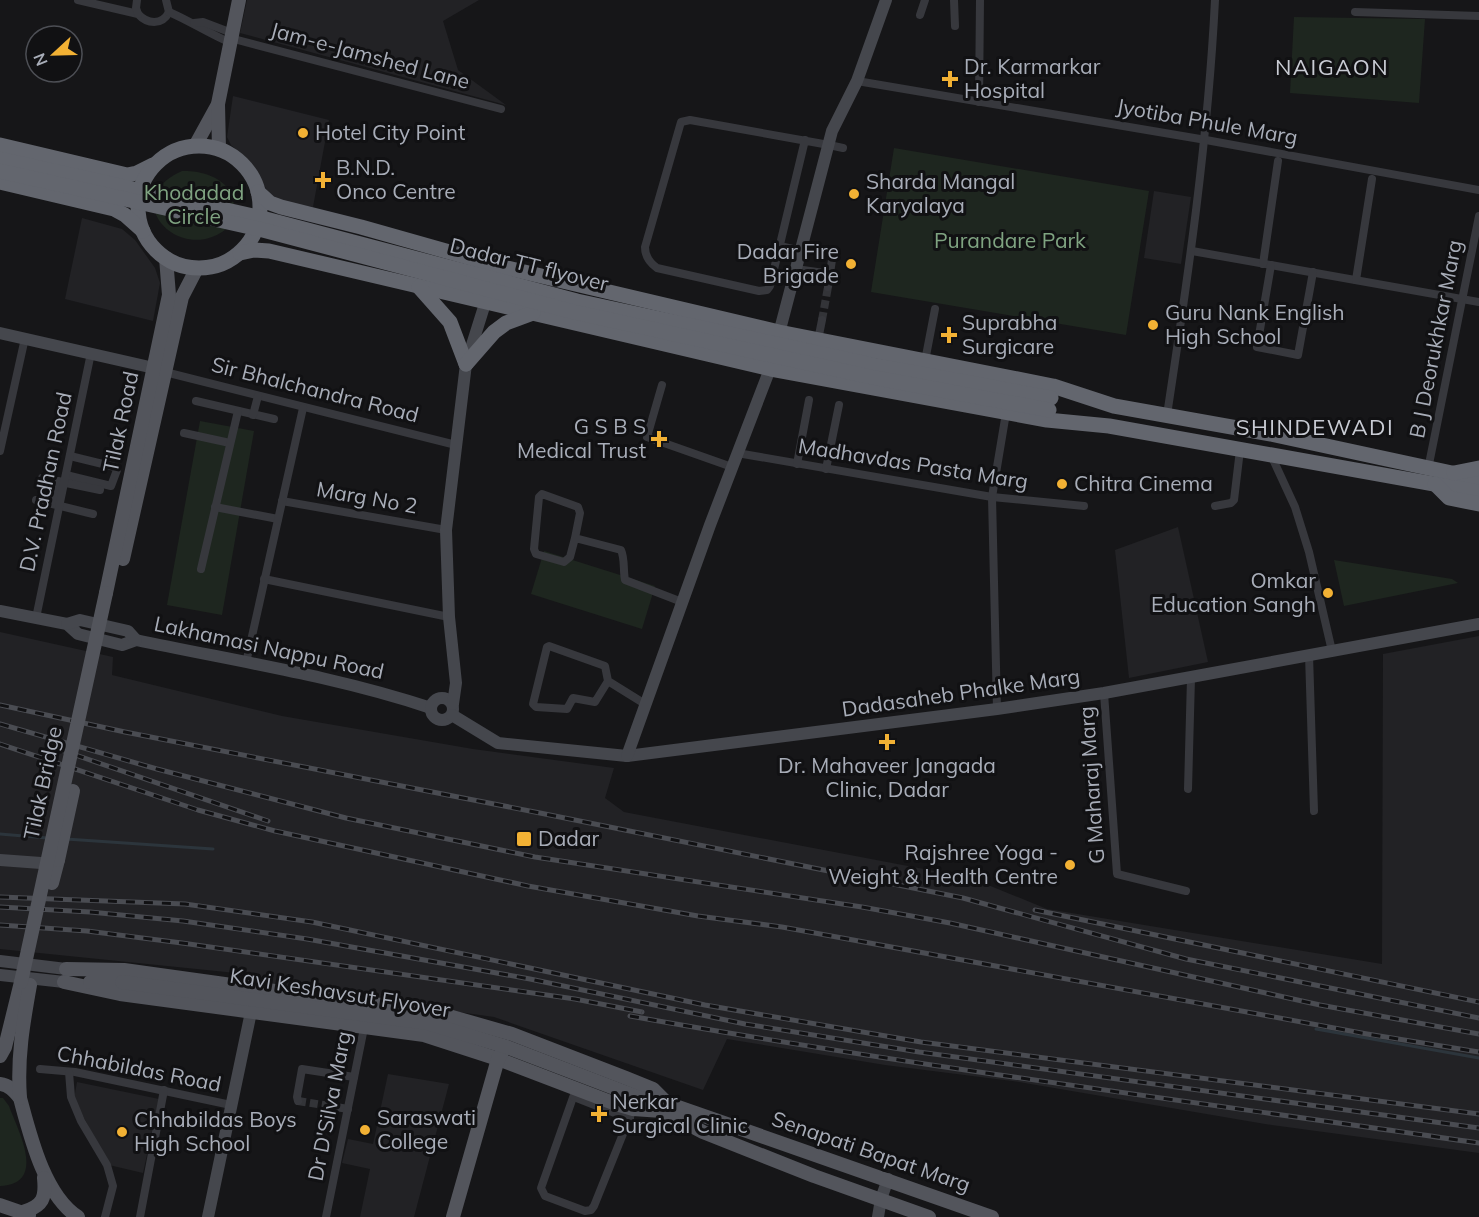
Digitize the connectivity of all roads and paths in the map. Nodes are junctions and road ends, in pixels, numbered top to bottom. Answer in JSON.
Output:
{"nodes":[{"id":1,"x":78,"y":0,"type":"edge"},
{"id":2,"x":137,"y":0,"type":"edge"},
{"id":3,"x":165,"y":0,"type":"edge"},
{"id":4,"x":238,"y":0,"type":"edge"},
{"id":5,"x":886,"y":0,"type":"edge"},
{"id":6,"x":925,"y":0,"type":"edge"},
{"id":7,"x":954,"y":0,"type":"edge"},
{"id":8,"x":980,"y":0,"type":"edge"},
{"id":9,"x":1215,"y":0,"type":"edge"},
{"id":10,"x":169,"y":12,"type":"junction"},
{"id":11,"x":1355,"y":12,"type":"dead end"},
{"id":12,"x":138,"y":14,"type":"junction"},
{"id":13,"x":920,"y":15,"type":"dead end"},
{"id":14,"x":1479,"y":16,"type":"edge"},
{"id":15,"x":955,"y":26,"type":"dead end"},
{"id":16,"x":230,"y":38,"type":"junction"},
{"id":17,"x":857,"y":81,"type":"junction"},
{"id":18,"x":979,"y":102,"type":"junction"},
{"id":19,"x":218,"y":104,"type":"junction"},
{"id":20,"x":501,"y":109,"type":"dead end"},
{"id":21,"x":805,"y":140,"type":"junction"},
{"id":22,"x":1206,"y":140,"type":"junction"},
{"id":23,"x":829,"y":145,"type":"junction"},
{"id":24,"x":0,"y":146,"type":"edge"},
{"id":25,"x":195,"y":146,"type":"junction"},
{"id":26,"x":843,"y":148,"type":"dead end"},
{"id":27,"x":219,"y":149,"type":"junction"},
{"id":28,"x":0,"y":159,"type":"edge"},
{"id":29,"x":1278,"y":161,"type":"dead end"},
{"id":30,"x":155,"y":164,"type":"junction"},
{"id":31,"x":0,"y":171,"type":"edge"},
{"id":32,"x":1372,"y":179,"type":"dead end"},
{"id":33,"x":0,"y":182,"type":"edge"},
{"id":34,"x":1479,"y":190,"type":"edge"},
{"id":35,"x":258,"y":192,"type":"junction"},
{"id":36,"x":1479,"y":216,"type":"edge"},
{"id":37,"x":361,"y":227,"type":"junction"},
{"id":38,"x":143,"y":231,"type":"junction"},
{"id":39,"x":780,"y":246,"type":"junction"},
{"id":40,"x":801,"y":250,"type":"junction"},
{"id":41,"x":1192,"y":251,"type":"junction"},
{"id":42,"x":240,"y":253,"type":"junction"},
{"id":43,"x":833,"y":253,"type":"dead end"},
{"id":44,"x":166,"y":258,"type":"junction"},
{"id":45,"x":493,"y":264,"type":"junction"},
{"id":46,"x":1267,"y":264,"type":"junction"},
{"id":47,"x":197,"y":268,"type":"junction"},
{"id":48,"x":796,"y":269,"type":"junction"},
{"id":49,"x":355,"y":271,"type":"junction"},
{"id":50,"x":1313,"y":272,"type":"junction"},
{"id":51,"x":831,"y":274,"type":"junction"},
{"id":52,"x":1356,"y":280,"type":"junction"},
{"id":53,"x":419,"y":287,"type":"junction"},
{"id":54,"x":828,"y":287,"type":"tunnel mouth"},
{"id":55,"x":609,"y":292,"type":"junction"},
{"id":56,"x":1462,"y":298,"type":"junction"},
{"id":57,"x":1479,"y":302,"type":"edge"},
{"id":58,"x":486,"y":303,"type":"junction"},
{"id":59,"x":935,"y":309,"type":"dead end"},
{"id":60,"x":533,"y":313,"type":"junction"},
{"id":61,"x":822,"y":320,"type":"tunnel mouth"},
{"id":62,"x":603,"y":330,"type":"junction"},
{"id":63,"x":779,"y":332,"type":"junction"},
{"id":64,"x":0,"y":333,"type":"edge"},
{"id":65,"x":26,"y":339,"type":"junction"},
{"id":66,"x":819,"y":340,"type":"junction"},
{"id":67,"x":91,"y":353,"type":"junction"},
{"id":68,"x":925,"y":361,"type":"junction"},
{"id":69,"x":466,"y":364,"type":"junction"},
{"id":70,"x":771,"y":369,"type":"junction"},
{"id":71,"x":159,"y":370,"type":"junction"},
{"id":72,"x":662,"y":385,"type":"dead end"},
{"id":73,"x":258,"y":396,"type":"junction"},
{"id":74,"x":809,"y":400,"type":"dead end"},
{"id":75,"x":196,"y":401,"type":"dead end"},
{"id":76,"x":1050,"y":404,"type":"junction"},
{"id":77,"x":839,"y":405,"type":"dead end"},
{"id":78,"x":1114,"y":406,"type":"junction"},
{"id":79,"x":303,"y":408,"type":"junction"},
{"id":80,"x":238,"y":411,"type":"junction"},
{"id":81,"x":1006,"y":413,"type":"junction"},
{"id":82,"x":253,"y":415,"type":"junction"},
{"id":83,"x":1167,"y":415,"type":"junction"},
{"id":84,"x":274,"y":419,"type":"dead end"},
{"id":85,"x":1109,"y":426,"type":"junction"},
{"id":86,"x":184,"y":433,"type":"dead end"},
{"id":87,"x":230,"y":443,"type":"junction"},
{"id":88,"x":456,"y":445,"type":"junction"},
{"id":89,"x":1240,"y":450,"type":"junction"},
{"id":90,"x":0,"y":451,"type":"edge"},
{"id":91,"x":737,"y":453,"type":"junction"},
{"id":92,"x":1271,"y":455,"type":"junction"},
{"id":93,"x":70,"y":456,"type":"junction"},
{"id":94,"x":797,"y":464,"type":"junction"},
{"id":95,"x":732,"y":467,"type":"junction"},
{"id":96,"x":826,"y":469,"type":"junction"},
{"id":97,"x":1428,"y":470,"type":"junction"},
{"id":98,"x":42,"y":478,"type":"dead end"},
{"id":99,"x":63,"y":479,"type":"junction"},
{"id":100,"x":1474,"y":481,"type":"edge"},
{"id":101,"x":1435,"y":484,"type":"junction"},
{"id":102,"x":100,"y":490,"type":"dead end"},
{"id":103,"x":992,"y":497,"type":"junction"},
{"id":104,"x":36,"y":500,"type":"dead end"},
{"id":105,"x":282,"y":501,"type":"junction"},
{"id":106,"x":1479,"y":504,"type":"edge"},
{"id":107,"x":56,"y":505,"type":"junction"},
{"id":108,"x":1084,"y":506,"type":"dead end"},
{"id":109,"x":1215,"y":506,"type":"dead end"},
{"id":110,"x":215,"y":507,"type":"junction"},
{"id":111,"x":93,"y":514,"type":"dead end"},
{"id":112,"x":278,"y":519,"type":"junction"},
{"id":113,"x":446,"y":530,"type":"junction"},
{"id":114,"x":575,"y":538,"type":"junction"},
{"id":115,"x":201,"y":569,"type":"dead end"},
{"id":116,"x":264,"y":579,"type":"junction"},
{"id":117,"x":110,"y":594,"type":"joint"},
{"id":118,"x":682,"y":602,"type":"junction"},
{"id":119,"x":0,"y":611,"type":"edge"},
{"id":120,"x":449,"y":617,"type":"junction"},
{"id":121,"x":36,"y":618,"type":"junction"},
{"id":122,"x":1479,"y":624,"type":"edge"},
{"id":123,"x":1332,"y":651,"type":"junction"},
{"id":124,"x":1309,"y":655,"type":"junction"},
{"id":125,"x":246,"y":663,"type":"junction"},
{"id":126,"x":1191,"y":678,"type":"junction"},
{"id":127,"x":608,"y":681,"type":"junction"},
{"id":128,"x":1104,"y":693,"type":"junction"},
{"id":129,"x":645,"y":704,"type":"junction"},
{"id":130,"x":431,"y":708,"type":"junction"},
{"id":131,"x":453,"y":709,"type":"junction"},
{"id":132,"x":997,"y":709,"type":"junction"},
{"id":133,"x":627,"y":756,"type":"junction"},
{"id":134,"x":1188,"y":789,"type":"dead end"},
{"id":135,"x":1314,"y":811,"type":"dead end"},
{"id":136,"x":0,"y":860,"type":"edge"},
{"id":137,"x":52,"y":865,"type":"junction"},
{"id":138,"x":1186,"y":891,"type":"dead end"},
{"id":139,"x":0,"y":961,"type":"edge"},
{"id":140,"x":0,"y":975,"type":"edge"},
{"id":141,"x":65,"y":975,"type":"junction"},
{"id":142,"x":26,"y":984,"type":"junction"},
{"id":143,"x":369,"y":1003,"type":"junction"},
{"id":144,"x":251,"y":1012,"type":"junction"},
{"id":145,"x":364,"y":1027,"type":"junction"},
{"id":146,"x":512,"y":1034,"type":"junction"},
{"id":147,"x":0,"y":1056,"type":"edge"},
{"id":148,"x":498,"y":1059,"type":"junction"},
{"id":149,"x":40,"y":1069,"type":"dead end"},
{"id":150,"x":69,"y":1072,"type":"junction"},
{"id":151,"x":354,"y":1077,"type":"junction"},
{"id":152,"x":0,"y":1084,"type":"edge"},
{"id":153,"x":165,"y":1090,"type":"junction"},
{"id":154,"x":575,"y":1093,"type":"junction"},
{"id":155,"x":20,"y":1098,"type":"junction"},
{"id":156,"x":298,"y":1101,"type":"dead end"},
{"id":157,"x":231,"y":1105,"type":"junction"},
{"id":158,"x":336,"y":1107,"type":"tunnel mouth"},
{"id":159,"x":348,"y":1109,"type":"junction"},
{"id":160,"x":669,"y":1109,"type":"junction"},
{"id":161,"x":632,"y":1114,"type":"junction"},
{"id":162,"x":827,"y":1158,"type":"junction"},
{"id":163,"x":44,"y":1173,"type":"junction"},
{"id":164,"x":821,"y":1178,"type":"junction"},
{"id":165,"x":888,"y":1179,"type":"junction"},
{"id":166,"x":881,"y":1199,"type":"junction"},
{"id":167,"x":0,"y":1205,"type":"edge"},
{"id":168,"x":28,"y":1214,"type":"edge"},
{"id":169,"x":78,"y":1217,"type":"edge"},
{"id":170,"x":105,"y":1217,"type":"edge"},
{"id":171,"x":140,"y":1217,"type":"edge"},
{"id":172,"x":208,"y":1217,"type":"edge"},
{"id":173,"x":326,"y":1217,"type":"edge"},
{"id":174,"x":453,"y":1217,"type":"edge"},
{"id":175,"x":878,"y":1217,"type":"edge"},
{"id":176,"x":929,"y":1217,"type":"edge"},
{"id":177,"x":990,"y":1217,"type":"edge"}],
"edges":[{"from":1,"to":12,"type":"street"},
{"from":2,"to":12,"type":"street"},
{"from":3,"to":10,"type":"street"},
{"from":4,"to":16,"type":"main road"},
{"from":5,"to":17,"type":"street"},
{"from":6,"to":13,"type":"street"},
{"from":7,"to":15,"type":"street"},
{"from":8,"to":18,"type":"street"},
{"from":9,"to":22,"type":"street"},
{"from":10,"to":12,"type":"street"},
{"from":10,"to":16,"type":"street","name":"Jam-e-Jamshed Lane"},
{"from":11,"to":14,"type":"street"},
{"from":16,"to":19,"type":"main road"},
{"from":16,"to":20,"type":"street","name":"Jam-e-Jamshed Lane"},
{"from":17,"to":18,"type":"street","name":"Jyotiba Phule Marg"},
{"from":17,"to":23,"type":"street"},
{"from":18,"to":22,"type":"street","name":"Jyotiba Phule Marg"},
{"from":19,"to":25,"type":"main road"},
{"from":19,"to":27,"type":"main road"},
{"from":21,"to":23,"type":"street"},
{"from":21,"to":39,"type":"street"},
{"from":21,"to":39,"type":"street"},
{"from":22,"to":34,"type":"street","name":"Jyotiba Phule Marg"},
{"from":22,"to":41,"type":"street"},
{"from":23,"to":26,"type":"street"},
{"from":23,"to":40,"type":"street"},
{"from":24,"to":30,"type":"highway"},
{"from":25,"to":27,"type":"highway"},
{"from":25,"to":30,"type":"highway"},
{"from":27,"to":35,"type":"highway"},
{"from":28,"to":76,"type":"highway","name":"Dadar TT flyover","bridge":true},
{"from":29,"to":46,"type":"street"},
{"from":30,"to":38,"type":"highway"},
{"from":31,"to":76,"type":"highway","name":"Dadar TT flyover","bridge":true},
{"from":32,"to":52,"type":"street"},
{"from":33,"to":38,"type":"highway"},
{"from":35,"to":37,"type":"highway"},
{"from":35,"to":42,"type":"highway"},
{"from":36,"to":56,"type":"street","name":"B J Deorukhkar Marg"},
{"from":37,"to":45,"type":"highway"},
{"from":37,"to":49,"type":"highway"},
{"from":38,"to":44,"type":"highway"},
{"from":39,"to":40,"type":"street"},
{"from":40,"to":48,"type":"street"},
{"from":41,"to":46,"type":"street"},
{"from":41,"to":83,"type":"street"},
{"from":42,"to":47,"type":"highway"},
{"from":42,"to":49,"type":"highway"},
{"from":43,"to":51,"type":"street"},
{"from":44,"to":47,"type":"highway"},
{"from":44,"to":71,"type":"main road","name":"Tilak Road"},
{"from":45,"to":55,"type":"highway"},
{"from":45,"to":58,"type":"street"},
{"from":46,"to":50,"type":"street"},
{"from":46,"to":50,"type":"street"},
{"from":47,"to":71,"type":"main road","name":"Tilak Road"},
{"from":48,"to":51,"type":"street"},
{"from":48,"to":63,"type":"street"},
{"from":49,"to":53,"type":"highway"},
{"from":50,"to":52,"type":"street"},
{"from":51,"to":54,"type":"street"},
{"from":52,"to":56,"type":"street"},
{"from":53,"to":58,"type":"highway"},
{"from":53,"to":69,"type":"highway"},
{"from":55,"to":62,"type":"highway"},
{"from":55,"to":63,"type":"highway"},
{"from":56,"to":57,"type":"street"},
{"from":56,"to":97,"type":"street","name":"B J Deorukhkar Marg"},
{"from":58,"to":60,"type":"highway"},
{"from":58,"to":69,"type":"street"},
{"from":59,"to":68,"type":"street"},
{"from":60,"to":62,"type":"highway"},
{"from":60,"to":69,"type":"highway"},
{"from":61,"to":66,"type":"street"},
{"from":62,"to":70,"type":"highway"},
{"from":63,"to":66,"type":"highway"},
{"from":63,"to":70,"type":"street"},
{"from":64,"to":65,"type":"street","name":"Sir Bhalchandra Road"},
{"from":65,"to":67,"type":"street","name":"Sir Bhalchandra Road"},
{"from":65,"to":90,"type":"street"},
{"from":66,"to":68,"type":"highway"},
{"from":67,"to":71,"type":"street","name":"Sir Bhalchandra Road"},
{"from":67,"to":93,"type":"street","name":"D.V. Pradhan Road"},
{"from":68,"to":78,"type":"highway"},
{"from":69,"to":88,"type":"street"},
{"from":70,"to":81,"type":"highway"},
{"from":70,"to":91,"type":"street"},
{"from":71,"to":73,"type":"street","name":"Sir Bhalchandra Road"},
{"from":71,"to":117,"type":"main road","name":"Tilak Road"},
{"from":72,"to":95,"type":"street"},
{"from":73,"to":79,"type":"street","name":"Sir Bhalchandra Road"},
{"from":73,"to":82,"type":"street"},
{"from":74,"to":94,"type":"street"},
{"from":75,"to":80,"type":"street"},
{"from":76,"to":78,"type":"highway"},
{"from":76,"to":85,"type":"highway"},
{"from":77,"to":96,"type":"street"},
{"from":78,"to":83,"type":"highway"},
{"from":79,"to":88,"type":"street","name":"Sir Bhalchandra Road"},
{"from":79,"to":105,"type":"street"},
{"from":80,"to":82,"type":"street"},
{"from":80,"to":87,"type":"street"},
{"from":81,"to":85,"type":"highway"},
{"from":81,"to":103,"type":"street"},
{"from":82,"to":84,"type":"street"},
{"from":83,"to":97,"type":"highway"},
{"from":85,"to":89,"type":"highway"},
{"from":86,"to":87,"type":"street"},
{"from":87,"to":110,"type":"street"},
{"from":88,"to":113,"type":"street"},
{"from":89,"to":92,"type":"highway"},
{"from":89,"to":109,"type":"street"},
{"from":91,"to":94,"type":"street","name":"Madhavdas Pasta Marg"},
{"from":91,"to":95,"type":"street"},
{"from":92,"to":101,"type":"highway"},
{"from":92,"to":123,"type":"street"},
{"from":93,"to":99,"type":"street","name":"D.V. Pradhan Road"},
{"from":93,"to":99,"type":"street"},
{"from":94,"to":96,"type":"street","name":"Madhavdas Pasta Marg"},
{"from":95,"to":118,"type":"street"},
{"from":96,"to":103,"type":"street","name":"Madhavdas Pasta Marg"},
{"from":97,"to":100,"type":"highway"},
{"from":98,"to":99,"type":"street"},
{"from":99,"to":102,"type":"street"},
{"from":99,"to":107,"type":"street","name":"D.V. Pradhan Road"},
{"from":100,"to":101,"type":"highway"},
{"from":101,"to":106,"type":"highway"},
{"from":103,"to":108,"type":"street","name":"Madhavdas Pasta Marg"},
{"from":103,"to":132,"type":"street"},
{"from":104,"to":107,"type":"street"},
{"from":105,"to":112,"type":"street"},
{"from":105,"to":113,"type":"street","name":"Marg No 2"},
{"from":107,"to":111,"type":"street"},
{"from":107,"to":121,"type":"street","name":"D.V. Pradhan Road"},
{"from":110,"to":112,"type":"street"},
{"from":110,"to":115,"type":"street"},
{"from":112,"to":116,"type":"street"},
{"from":113,"to":120,"type":"street"},
{"from":114,"to":114,"type":"street"},
{"from":114,"to":118,"type":"street"},
{"from":116,"to":120,"type":"street"},
{"from":116,"to":125,"type":"street"},
{"from":117,"to":137,"type":"main road","name":"Tilak Bridge","bridge":true},
{"from":118,"to":129,"type":"street"},
{"from":119,"to":121,"type":"street","name":"Lakhamasi Nappu Road"},
{"from":120,"to":131,"type":"street"},
{"from":121,"to":125,"type":"street","name":"Lakhamasi Nappu Road"},
{"from":122,"to":123,"type":"street","name":"Dadasaheb Phalke Marg"},
{"from":123,"to":124,"type":"street","name":"Dadasaheb Phalke Marg"},
{"from":124,"to":126,"type":"street","name":"Dadasaheb Phalke Marg"},
{"from":124,"to":135,"type":"street"},
{"from":125,"to":130,"type":"street","name":"Lakhamasi Nappu Road"},
{"from":126,"to":128,"type":"street","name":"Dadasaheb Phalke Marg"},
{"from":126,"to":134,"type":"street"},
{"from":127,"to":127,"type":"street"},
{"from":127,"to":129,"type":"street"},
{"from":128,"to":132,"type":"street","name":"Dadasaheb Phalke Marg"},
{"from":128,"to":138,"type":"street","name":"G Maharaj Marg"},
{"from":129,"to":133,"type":"street"},
{"from":130,"to":131,"type":"street"},
{"from":130,"to":131,"type":"street"},
{"from":131,"to":133,"type":"street","name":"Dadasaheb Phalke Marg"},
{"from":132,"to":133,"type":"street","name":"Dadasaheb Phalke Marg"},
{"from":136,"to":137,"type":"street"},
{"from":137,"to":142,"type":"main road","name":"Tilak Bridge","bridge":true},
{"from":139,"to":141,"type":"street"},
{"from":140,"to":141,"type":"street"},
{"from":141,"to":143,"type":"main road"},
{"from":141,"to":144,"type":"main road"},
{"from":141,"to":160,"type":"main road","name":"Kavi Keshavsut Flyover","bridge":true},
{"from":142,"to":147,"type":"main road"},
{"from":142,"to":155,"type":"main road"},
{"from":143,"to":145,"type":"street","name":"Dr D'Silva Marg"},
{"from":143,"to":146,"type":"main road"},
{"from":144,"to":145,"type":"main road"},
{"from":144,"to":157,"type":"street"},
{"from":145,"to":148,"type":"main road"},
{"from":145,"to":151,"type":"street","name":"Dr D'Silva Marg"},
{"from":146,"to":148,"type":"main road"},
{"from":146,"to":160,"type":"main road"},
{"from":148,"to":154,"type":"main road"},
{"from":148,"to":174,"type":"main road"},
{"from":149,"to":150,"type":"street","name":"Chhabildas Road"},
{"from":150,"to":153,"type":"street","name":"Chhabildas Road"},
{"from":150,"to":170,"type":"street"},
{"from":151,"to":156,"type":"street"},
{"from":151,"to":159,"type":"street","name":"Dr D'Silva Marg"},
{"from":152,"to":155,"type":"main road"},
{"from":153,"to":157,"type":"street","name":"Chhabildas Road"},
{"from":153,"to":171,"type":"street"},
{"from":154,"to":161,"type":"main road"},
{"from":154,"to":161,"type":"street"},
{"from":155,"to":163,"type":"main road"},
{"from":157,"to":172,"type":"street"},
{"from":158,"to":159,"type":"street"},
{"from":159,"to":173,"type":"street","name":"Dr D'Silva Marg"},
{"from":160,"to":161,"type":"main road"},
{"from":160,"to":162,"type":"main road","name":"Senapati Bapat Marg"},
{"from":160,"to":164,"type":"main road","name":"Senapati Bapat Marg"},
{"from":162,"to":164,"type":"main road"},
{"from":162,"to":165,"type":"main road","name":"Senapati Bapat Marg"},
{"from":163,"to":168,"type":"main road"},
{"from":163,"to":169,"type":"main road"},
{"from":164,"to":166,"type":"main road","name":"Senapati Bapat Marg"},
{"from":165,"to":166,"type":"street"},
{"from":165,"to":177,"type":"main road","name":"Senapati Bapat Marg"},
{"from":166,"to":175,"type":"street"},
{"from":166,"to":176,"type":"main road","name":"Senapati Bapat Marg"},
{"from":167,"to":168,"type":"main road"}]}
